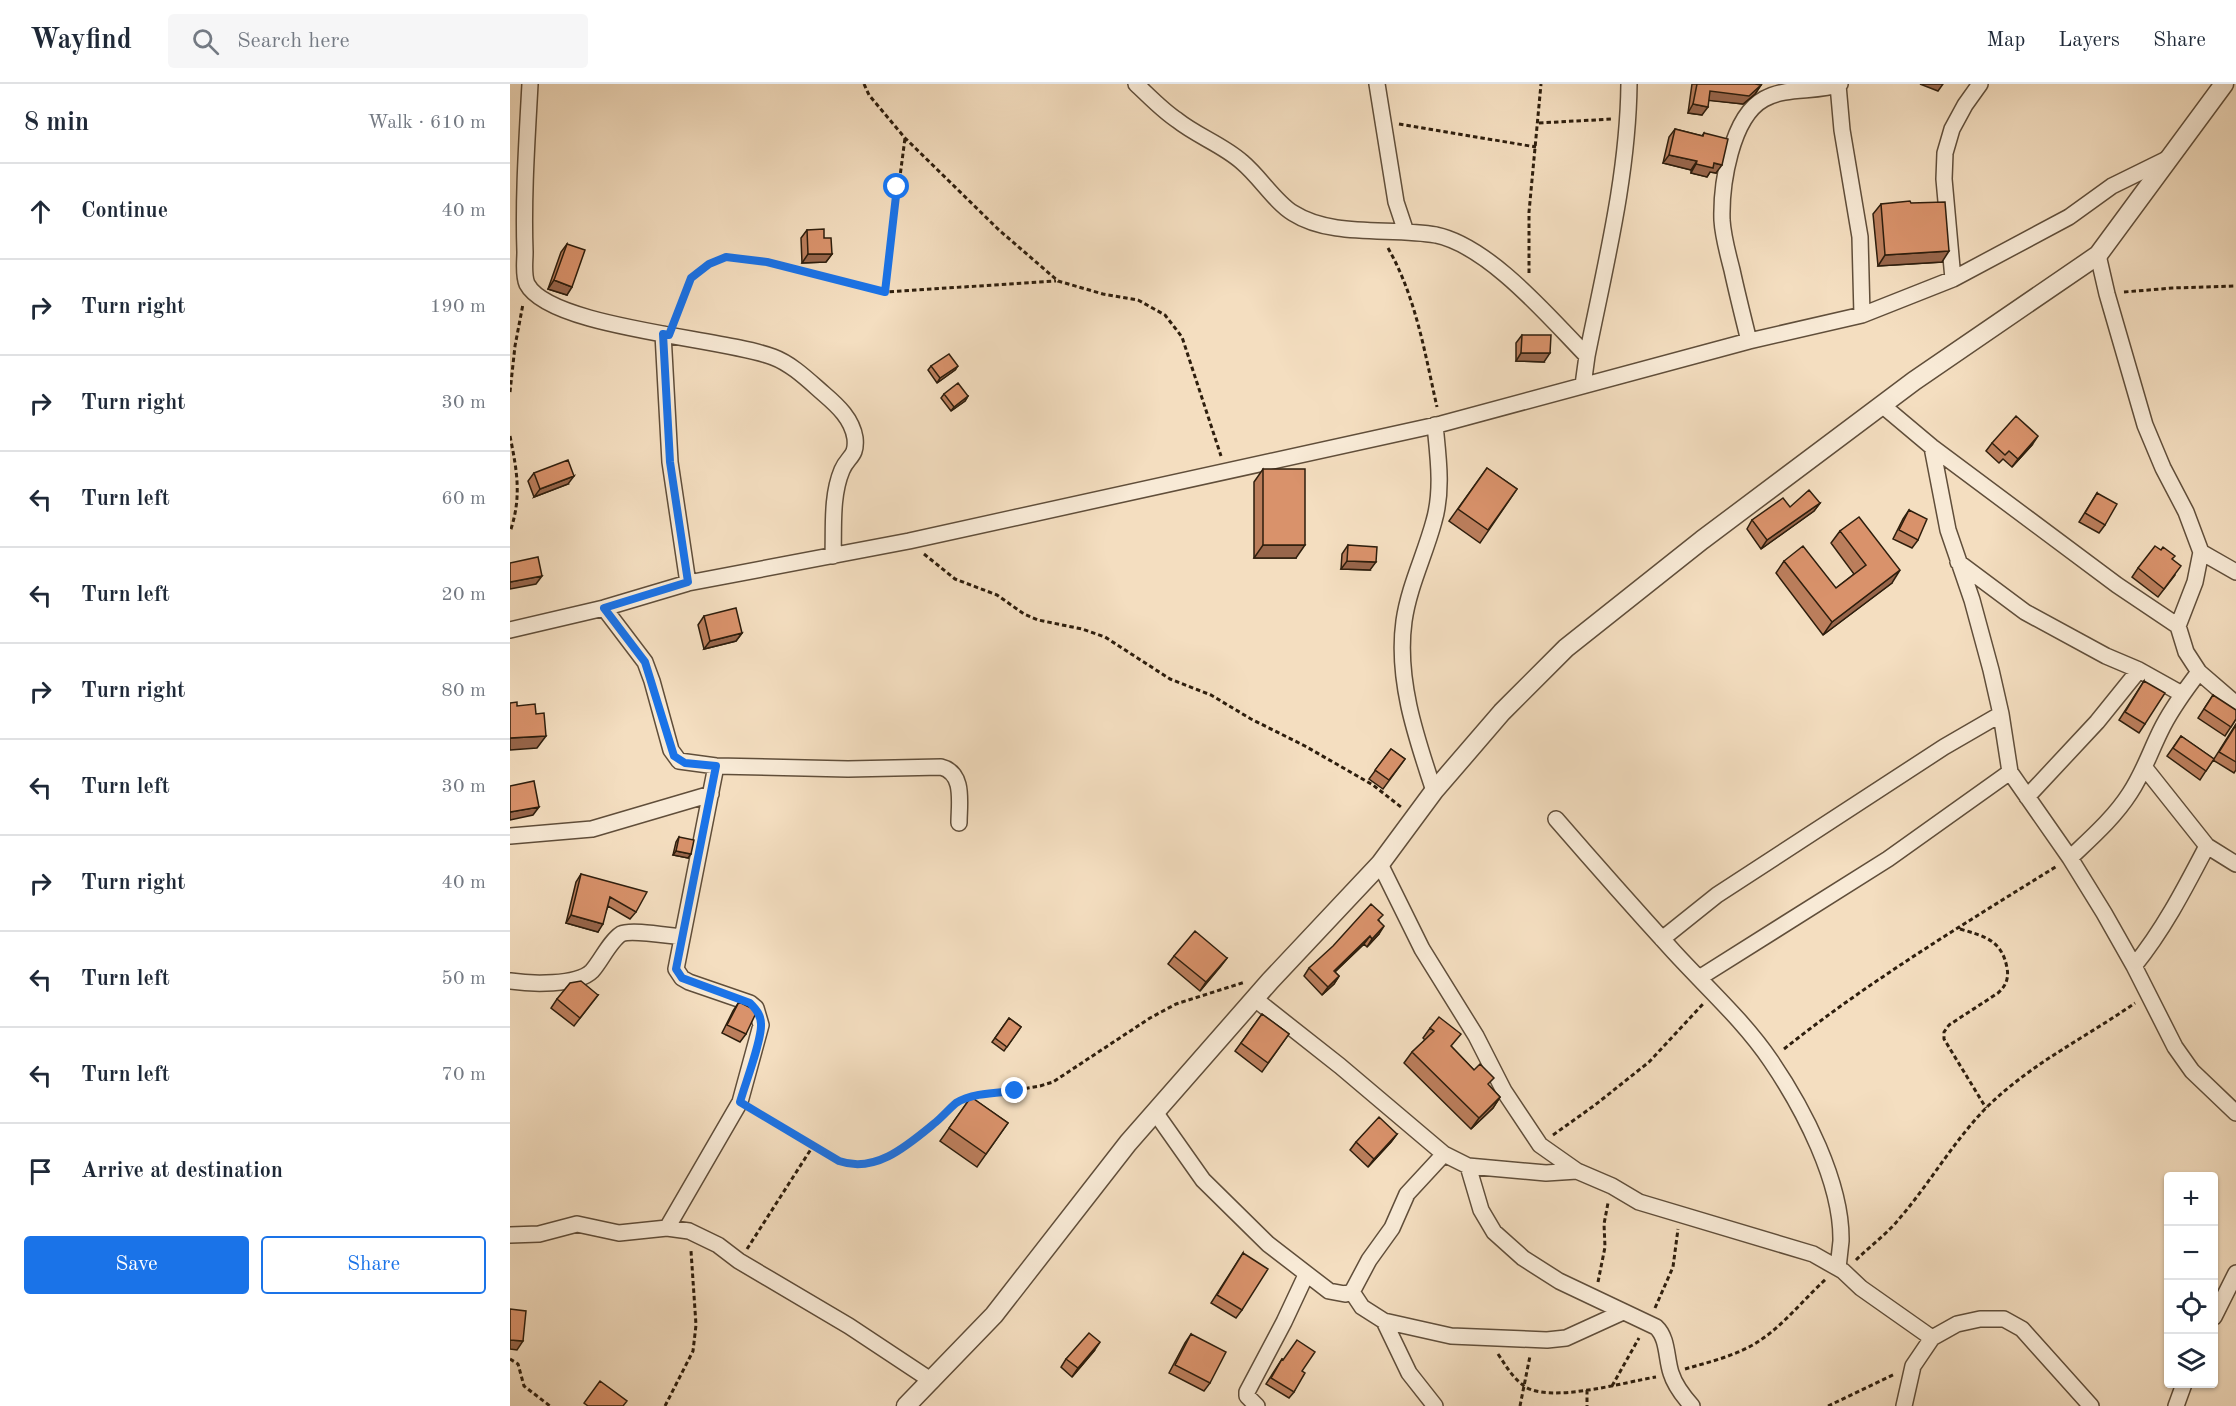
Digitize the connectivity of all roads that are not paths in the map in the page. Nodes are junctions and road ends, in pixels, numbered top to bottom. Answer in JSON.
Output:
{"nodes":[{"id":1,"x":530,"y":84,"type":"edge"},
{"id":2,"x":1136,"y":84,"type":"edge"},
{"id":3,"x":1377,"y":84,"type":"edge"},
{"id":4,"x":1629,"y":84,"type":"edge"},
{"id":5,"x":1980,"y":84,"type":"edge"},
{"id":6,"x":2224,"y":84,"type":"edge"},
{"id":7,"x":1839,"y":85,"type":"edge"},
{"id":8,"x":2171,"y":157,"type":"junction"},
{"id":9,"x":1406,"y":232,"type":"junction"},
{"id":10,"x":517,"y":240,"type":"edge"},
{"id":11,"x":2098,"y":255,"type":"junction"},
{"id":12,"x":1953,"y":279,"type":"junction"},
{"id":13,"x":1862,"y":315,"type":"junction"},
{"id":14,"x":666,"y":335,"type":"junction"},
{"id":15,"x":1749,"y":341,"type":"junction"},
{"id":16,"x":1587,"y":356,"type":"junction"},
{"id":17,"x":1583,"y":385,"type":"junction"},
{"id":18,"x":1882,"y":405,"type":"junction"},
{"id":19,"x":1438,"y":424,"type":"junction"},
{"id":20,"x":1932,"y":447,"type":"junction"},
{"id":21,"x":2201,"y":552,"type":"junction"},
{"id":22,"x":833,"y":556,"type":"junction"},
{"id":23,"x":1958,"y":562,"type":"junction"},
{"id":24,"x":2236,"y":572,"type":"edge"},
{"id":25,"x":688,"y":582,"type":"junction"},
{"id":26,"x":604,"y":608,"type":"junction"},
{"id":27,"x":2178,"y":626,"type":"junction"},
{"id":28,"x":510,"y":630,"type":"edge"},
{"id":29,"x":2139,"y":670,"type":"junction"},
{"id":30,"x":2199,"y":672,"type":"junction"},
{"id":31,"x":2182,"y":694,"type":"junction"},
{"id":32,"x":2236,"y":704,"type":"edge"},
{"id":33,"x":2001,"y":714,"type":"junction"},
{"id":34,"x":716,"y":766,"type":"junction"},
{"id":35,"x":2145,"y":768,"type":"junction"},
{"id":36,"x":2010,"y":772,"type":"junction"},
{"id":37,"x":1434,"y":791,"type":"junction"},
{"id":38,"x":711,"y":794,"type":"junction"},
{"id":39,"x":2027,"y":797,"type":"junction"},
{"id":40,"x":1556,"y":819,"type":"dead end"},
{"id":41,"x":958,"y":823,"type":"dead end"},
{"id":42,"x":510,"y":836,"type":"edge"},
{"id":43,"x":2207,"y":846,"type":"junction"},
{"id":44,"x":2070,"y":858,"type":"junction"},
{"id":45,"x":1380,"y":864,"type":"junction"},
{"id":46,"x":2236,"y":864,"type":"edge"},
{"id":47,"x":682,"y":937,"type":"junction"},
{"id":48,"x":1662,"y":939,"type":"junction"},
{"id":49,"x":2134,"y":966,"type":"junction"},
{"id":50,"x":1699,"y":978,"type":"junction"},
{"id":51,"x":510,"y":981,"type":"edge"},
{"id":52,"x":1255,"y":999,"type":"junction"},
{"id":53,"x":1155,"y":1112,"type":"junction"},
{"id":54,"x":2236,"y":1113,"type":"edge"},
{"id":55,"x":1444,"y":1154,"type":"junction"},
{"id":56,"x":1468,"y":1166,"type":"junction"},
{"id":57,"x":1577,"y":1171,"type":"junction"},
{"id":58,"x":667,"y":1228,"type":"junction"},
{"id":59,"x":510,"y":1235,"type":"edge"},
{"id":60,"x":1841,"y":1270,"type":"junction"},
{"id":61,"x":2236,"y":1272,"type":"edge"},
{"id":62,"x":1306,"y":1275,"type":"junction"},
{"id":63,"x":1352,"y":1292,"type":"junction"},
{"id":64,"x":2218,"y":1309,"type":"edge"},
{"id":65,"x":1623,"y":1312,"type":"junction"},
{"id":66,"x":1384,"y":1321,"type":"junction"},
{"id":67,"x":1932,"y":1338,"type":"junction"},
{"id":68,"x":932,"y":1381,"type":"junction"},
{"id":69,"x":2182,"y":1388,"type":"edge"},
{"id":70,"x":906,"y":1406,"type":"edge"},
{"id":71,"x":1257,"y":1406,"type":"edge"},
{"id":72,"x":1436,"y":1406,"type":"edge"},
{"id":73,"x":1692,"y":1406,"type":"edge"},
{"id":74,"x":1904,"y":1406,"type":"edge"},
{"id":75,"x":2091,"y":1406,"type":"edge"},
{"id":76,"x":2176,"y":1406,"type":"edge"}],
"edges":[{"from":1,"to":10,"type":"street"},
{"from":2,"to":9,"type":"street"},
{"from":3,"to":9,"type":"street"},
{"from":4,"to":16,"type":"street"},
{"from":5,"to":12,"type":"street"},
{"from":6,"to":8,"type":"street"},
{"from":7,"to":13,"type":"street"},
{"from":7,"to":15,"type":"street"},
{"from":8,"to":11,"type":"street"},
{"from":8,"to":12,"type":"street"},
{"from":9,"to":16,"type":"street"},
{"from":10,"to":14,"type":"street"},
{"from":11,"to":18,"type":"street"},
{"from":11,"to":21,"type":"street"},
{"from":12,"to":13,"type":"street"},
{"from":13,"to":15,"type":"street"},
{"from":14,"to":22,"type":"street"},
{"from":14,"to":25,"type":"street"},
{"from":15,"to":17,"type":"street"},
{"from":16,"to":17,"type":"street"},
{"from":17,"to":19,"type":"street"},
{"from":18,"to":20,"type":"street"},
{"from":18,"to":37,"type":"street"},
{"from":19,"to":22,"type":"street"},
{"from":19,"to":37,"type":"street"},
{"from":20,"to":23,"type":"street"},
{"from":20,"to":27,"type":"street"},
{"from":21,"to":24,"type":"street"},
{"from":21,"to":27,"type":"street"},
{"from":22,"to":25,"type":"street"},
{"from":23,"to":29,"type":"street"},
{"from":23,"to":33,"type":"street"},
{"from":25,"to":26,"type":"street"},
{"from":26,"to":28,"type":"street"},
{"from":26,"to":34,"type":"street"},
{"from":27,"to":30,"type":"street"},
{"from":29,"to":31,"type":"street"},
{"from":29,"to":39,"type":"street"},
{"from":30,"to":31,"type":"street"},
{"from":30,"to":32,"type":"street"},
{"from":31,"to":35,"type":"street"},
{"from":33,"to":36,"type":"street"},
{"from":33,"to":48,"type":"street"},
{"from":34,"to":38,"type":"street"},
{"from":34,"to":41,"type":"street"},
{"from":35,"to":43,"type":"street"},
{"from":35,"to":44,"type":"street"},
{"from":36,"to":39,"type":"street"},
{"from":36,"to":50,"type":"street"},
{"from":37,"to":45,"type":"street"},
{"from":38,"to":42,"type":"street"},
{"from":38,"to":47,"type":"street"},
{"from":39,"to":44,"type":"street"},
{"from":40,"to":48,"type":"street"},
{"from":43,"to":46,"type":"street"},
{"from":43,"to":49,"type":"street"},
{"from":44,"to":49,"type":"street"},
{"from":45,"to":52,"type":"street"},
{"from":45,"to":57,"type":"street"},
{"from":47,"to":51,"type":"street"},
{"from":47,"to":58,"type":"street"},
{"from":48,"to":50,"type":"street"},
{"from":49,"to":54,"type":"street"},
{"from":50,"to":60,"type":"street"},
{"from":52,"to":53,"type":"street"},
{"from":52,"to":55,"type":"street"},
{"from":53,"to":62,"type":"street"},
{"from":53,"to":68,"type":"street"},
{"from":55,"to":56,"type":"street"},
{"from":55,"to":63,"type":"street"},
{"from":56,"to":57,"type":"street"},
{"from":56,"to":65,"type":"street"},
{"from":57,"to":60,"type":"street"},
{"from":58,"to":59,"type":"street"},
{"from":58,"to":68,"type":"street"},
{"from":60,"to":67,"type":"street"},
{"from":61,"to":64,"type":"street"},
{"from":62,"to":63,"type":"street"},
{"from":62,"to":71,"type":"street"},
{"from":63,"to":66,"type":"street"},
{"from":65,"to":66,"type":"street"},
{"from":65,"to":73,"type":"street"},
{"from":66,"to":72,"type":"street"},
{"from":67,"to":74,"type":"street"},
{"from":67,"to":75,"type":"street"},
{"from":68,"to":70,"type":"street"},
{"from":69,"to":76,"type":"street"}]}
